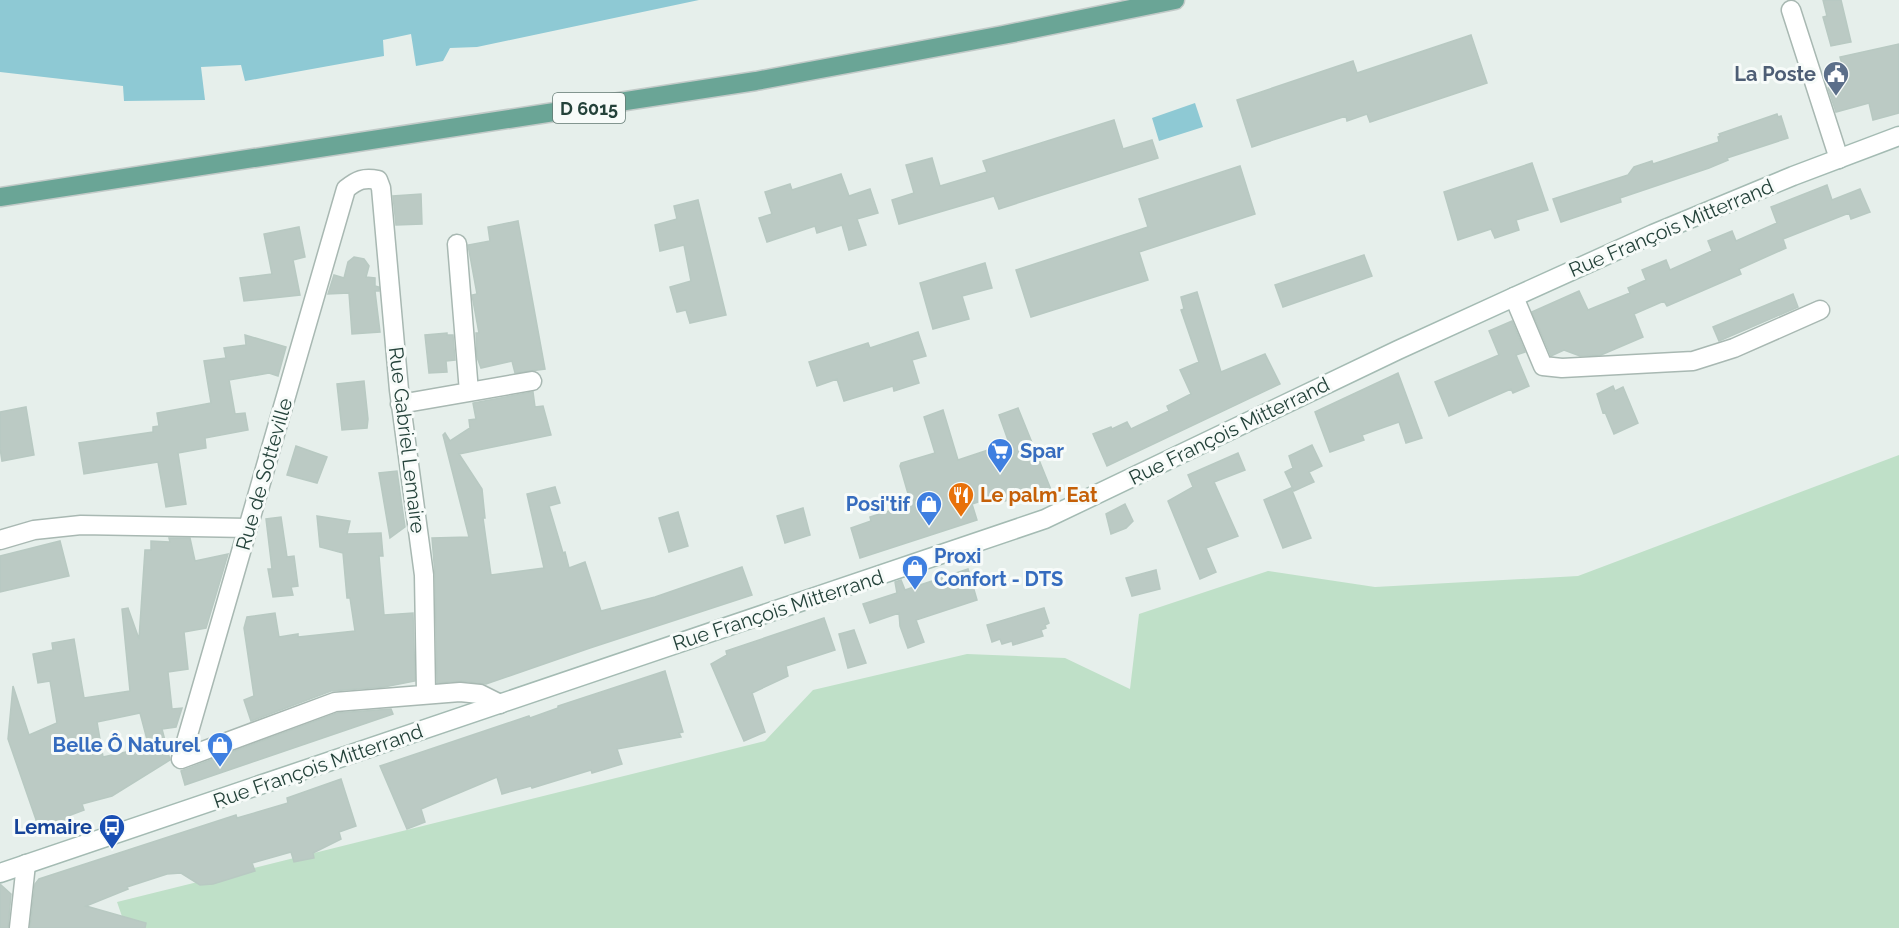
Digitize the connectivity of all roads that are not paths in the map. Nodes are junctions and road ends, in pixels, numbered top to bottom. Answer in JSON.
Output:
{"nodes":[{"id":1,"x":1175,"y":0,"type":"edge"},
{"id":2,"x":1791,"y":10,"type":"dead end"},
{"id":3,"x":1899,"y":136,"type":"edge"},
{"id":4,"x":1839,"y":159,"type":"junction"},
{"id":5,"x":346,"y":189,"type":"joint"},
{"id":6,"x":0,"y":197,"type":"edge"},
{"id":7,"x":457,"y":244,"type":"dead end"},
{"id":8,"x":1514,"y":297,"type":"junction"},
{"id":9,"x":1820,"y":310,"type":"dead end"},
{"id":10,"x":532,"y":381,"type":"dead end"},
{"id":11,"x":469,"y":392,"type":"junction"},
{"id":12,"x":400,"y":404,"type":"junction"},
{"id":13,"x":248,"y":528,"type":"junction"},
{"id":14,"x":0,"y":540,"type":"edge"},
{"id":15,"x":426,"y":693,"type":"junction"},
{"id":16,"x":500,"y":704,"type":"junction"},
{"id":17,"x":26,"y":864,"type":"junction"},
{"id":18,"x":0,"y":873,"type":"edge"},
{"id":19,"x":19,"y":928,"type":"edge"}],
"edges":[{"from":1,"to":6,"type":"main road","number":"D 6015"},
{"from":2,"to":4,"type":"street"},
{"from":3,"to":4,"type":"street","name":"Rue François Mitterrand"},
{"from":4,"to":8,"type":"street","name":"Rue François Mitterrand"},
{"from":5,"to":12,"type":"street","name":"Rue Gabriel Lemaire"},
{"from":5,"to":13,"type":"street","name":"Rue de Sotteville"},
{"from":7,"to":11,"type":"street"},
{"from":8,"to":9,"type":"street"},
{"from":8,"to":16,"type":"street","name":"Rue François Mitterrand"},
{"from":10,"to":11,"type":"street"},
{"from":11,"to":12,"type":"street"},
{"from":12,"to":15,"type":"street","name":"Rue Gabriel Lemaire"},
{"from":13,"to":14,"type":"street"},
{"from":13,"to":15,"type":"street","name":"Rue de Sotteville"},
{"from":15,"to":16,"type":"street"},
{"from":16,"to":17,"type":"street","name":"Rue François Mitterrand"},
{"from":17,"to":18,"type":"street","name":"Rue François Mitterrand"},
{"from":17,"to":19,"type":"street"}]}
